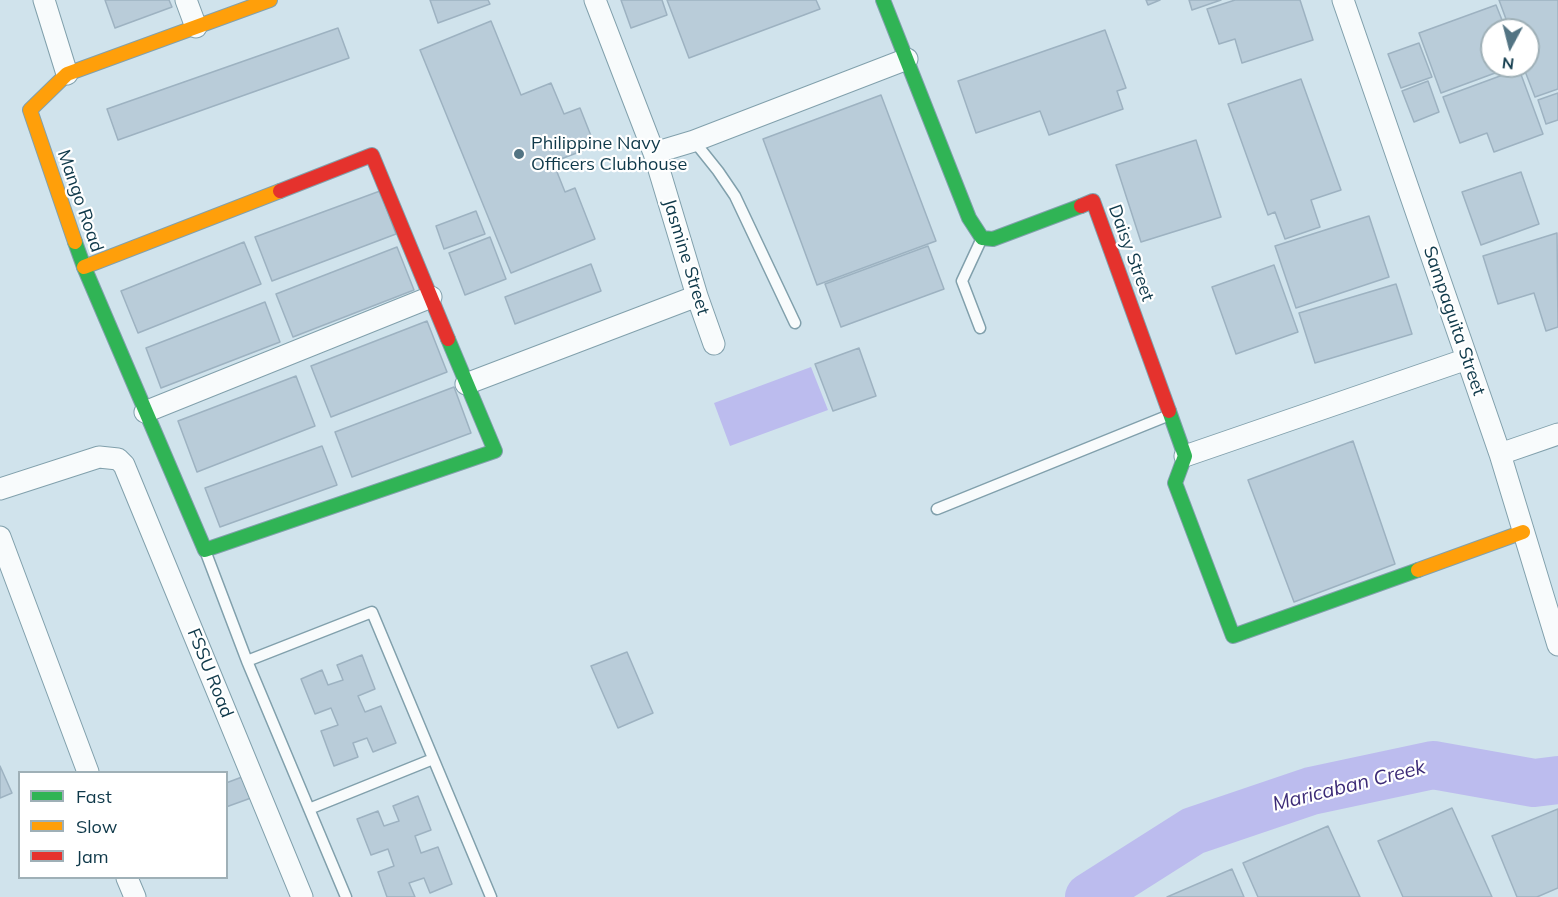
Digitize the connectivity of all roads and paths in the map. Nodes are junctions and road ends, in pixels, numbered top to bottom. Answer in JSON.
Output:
{"nodes":[{"id":1,"x":44,"y":0,"type":"edge"},
{"id":2,"x":186,"y":0,"type":"edge"},
{"id":3,"x":270,"y":0,"type":"edge"},
{"id":4,"x":595,"y":0,"type":"edge"},
{"id":5,"x":883,"y":0,"type":"edge"},
{"id":6,"x":1343,"y":0,"type":"edge"},
{"id":7,"x":196,"y":27,"type":"junction"},
{"id":8,"x":907,"y":59,"type":"junction"},
{"id":9,"x":67,"y":74,"type":"junction"},
{"id":10,"x":694,"y":141,"type":"junction"},
{"id":11,"x":654,"y":153,"type":"junction"},
{"id":12,"x":982,"y":238,"type":"junction"},
{"id":13,"x":84,"y":267,"type":"junction"},
{"id":14,"x":697,"y":296,"type":"junction"},
{"id":15,"x":431,"y":297,"type":"junction"},
{"id":16,"x":795,"y":323,"type":"dead end"},
{"id":17,"x":980,"y":328,"type":"dead end"},
{"id":18,"x":714,"y":344,"type":"dead end"},
{"id":19,"x":1467,"y":358,"type":"junction"},
{"id":20,"x":466,"y":384,"type":"junction"},
{"id":21,"x":145,"y":412,"type":"junction"},
{"id":22,"x":1171,"y":414,"type":"junction"},
{"id":23,"x":1558,"y":434,"type":"edge"},
{"id":24,"x":1500,"y":454,"type":"junction"},
{"id":25,"x":1185,"y":456,"type":"junction"},
{"id":26,"x":0,"y":489,"type":"edge"},
{"id":27,"x":937,"y":509,"type":"dead end"},
{"id":28,"x":1523,"y":532,"type":"junction"},
{"id":29,"x":0,"y":537,"type":"edge"},
{"id":30,"x":205,"y":550,"type":"junction"},
{"id":31,"x":1558,"y":645,"type":"edge"},
{"id":32,"x":248,"y":661,"type":"junction"},
{"id":33,"x":433,"y":759,"type":"junction"},
{"id":34,"x":88,"y":771,"type":"edge"},
{"id":35,"x":309,"y":809,"type":"junction"},
{"id":36,"x":127,"y":879,"type":"edge"},
{"id":37,"x":135,"y":897,"type":"edge"},
{"id":38,"x":302,"y":897,"type":"edge"},
{"id":39,"x":346,"y":897,"type":"edge"},
{"id":40,"x":491,"y":897,"type":"edge"}],
"edges":[{"from":1,"to":9,"type":"street"},
{"from":2,"to":7,"type":"street"},
{"from":3,"to":7,"type":"street","name":"Mango Road"},
{"from":4,"to":11,"type":"street","name":"Jasmine Street"},
{"from":5,"to":8,"type":"street"},
{"from":6,"to":19,"type":"street","name":"Sampaguita Street"},
{"from":7,"to":9,"type":"street","name":"Mango Road"},
{"from":8,"to":10,"type":"street"},
{"from":8,"to":12,"type":"street"},
{"from":9,"to":13,"type":"street","name":"Mango Road"},
{"from":10,"to":11,"type":"street"},
{"from":10,"to":16,"type":"lane"},
{"from":11,"to":14,"type":"street","name":"Jasmine Street"},
{"from":12,"to":17,"type":"lane"},
{"from":12,"to":22,"type":"street","name":"Daisy Street"},
{"from":13,"to":15,"type":"street"},
{"from":13,"to":21,"type":"street","name":"Mango Road"},
{"from":14,"to":18,"type":"street","name":"Jasmine Street"},
{"from":14,"to":20,"type":"street"},
{"from":15,"to":20,"type":"street"},
{"from":15,"to":21,"type":"street"},
{"from":19,"to":24,"type":"street","name":"Sampaguita Street"},
{"from":19,"to":25,"type":"street"},
{"from":20,"to":30,"type":"street"},
{"from":21,"to":30,"type":"street","name":"Mango Road"},
{"from":22,"to":25,"type":"street","name":"Daisy Street"},
{"from":22,"to":27,"type":"lane"},
{"from":23,"to":24,"type":"street"},
{"from":24,"to":28,"type":"street","name":"Sampaguita Street"},
{"from":25,"to":28,"type":"street"},
{"from":26,"to":38,"type":"street","name":"FSSU Road"},
{"from":28,"to":31,"type":"street","name":"Sampaguita Street"},
{"from":29,"to":34,"type":"street"},
{"from":30,"to":32,"type":"lane"},
{"from":32,"to":33,"type":"lane"},
{"from":32,"to":35,"type":"lane"},
{"from":33,"to":35,"type":"lane"},
{"from":33,"to":40,"type":"lane"},
{"from":35,"to":39,"type":"lane"},
{"from":36,"to":37,"type":"street"}]}
